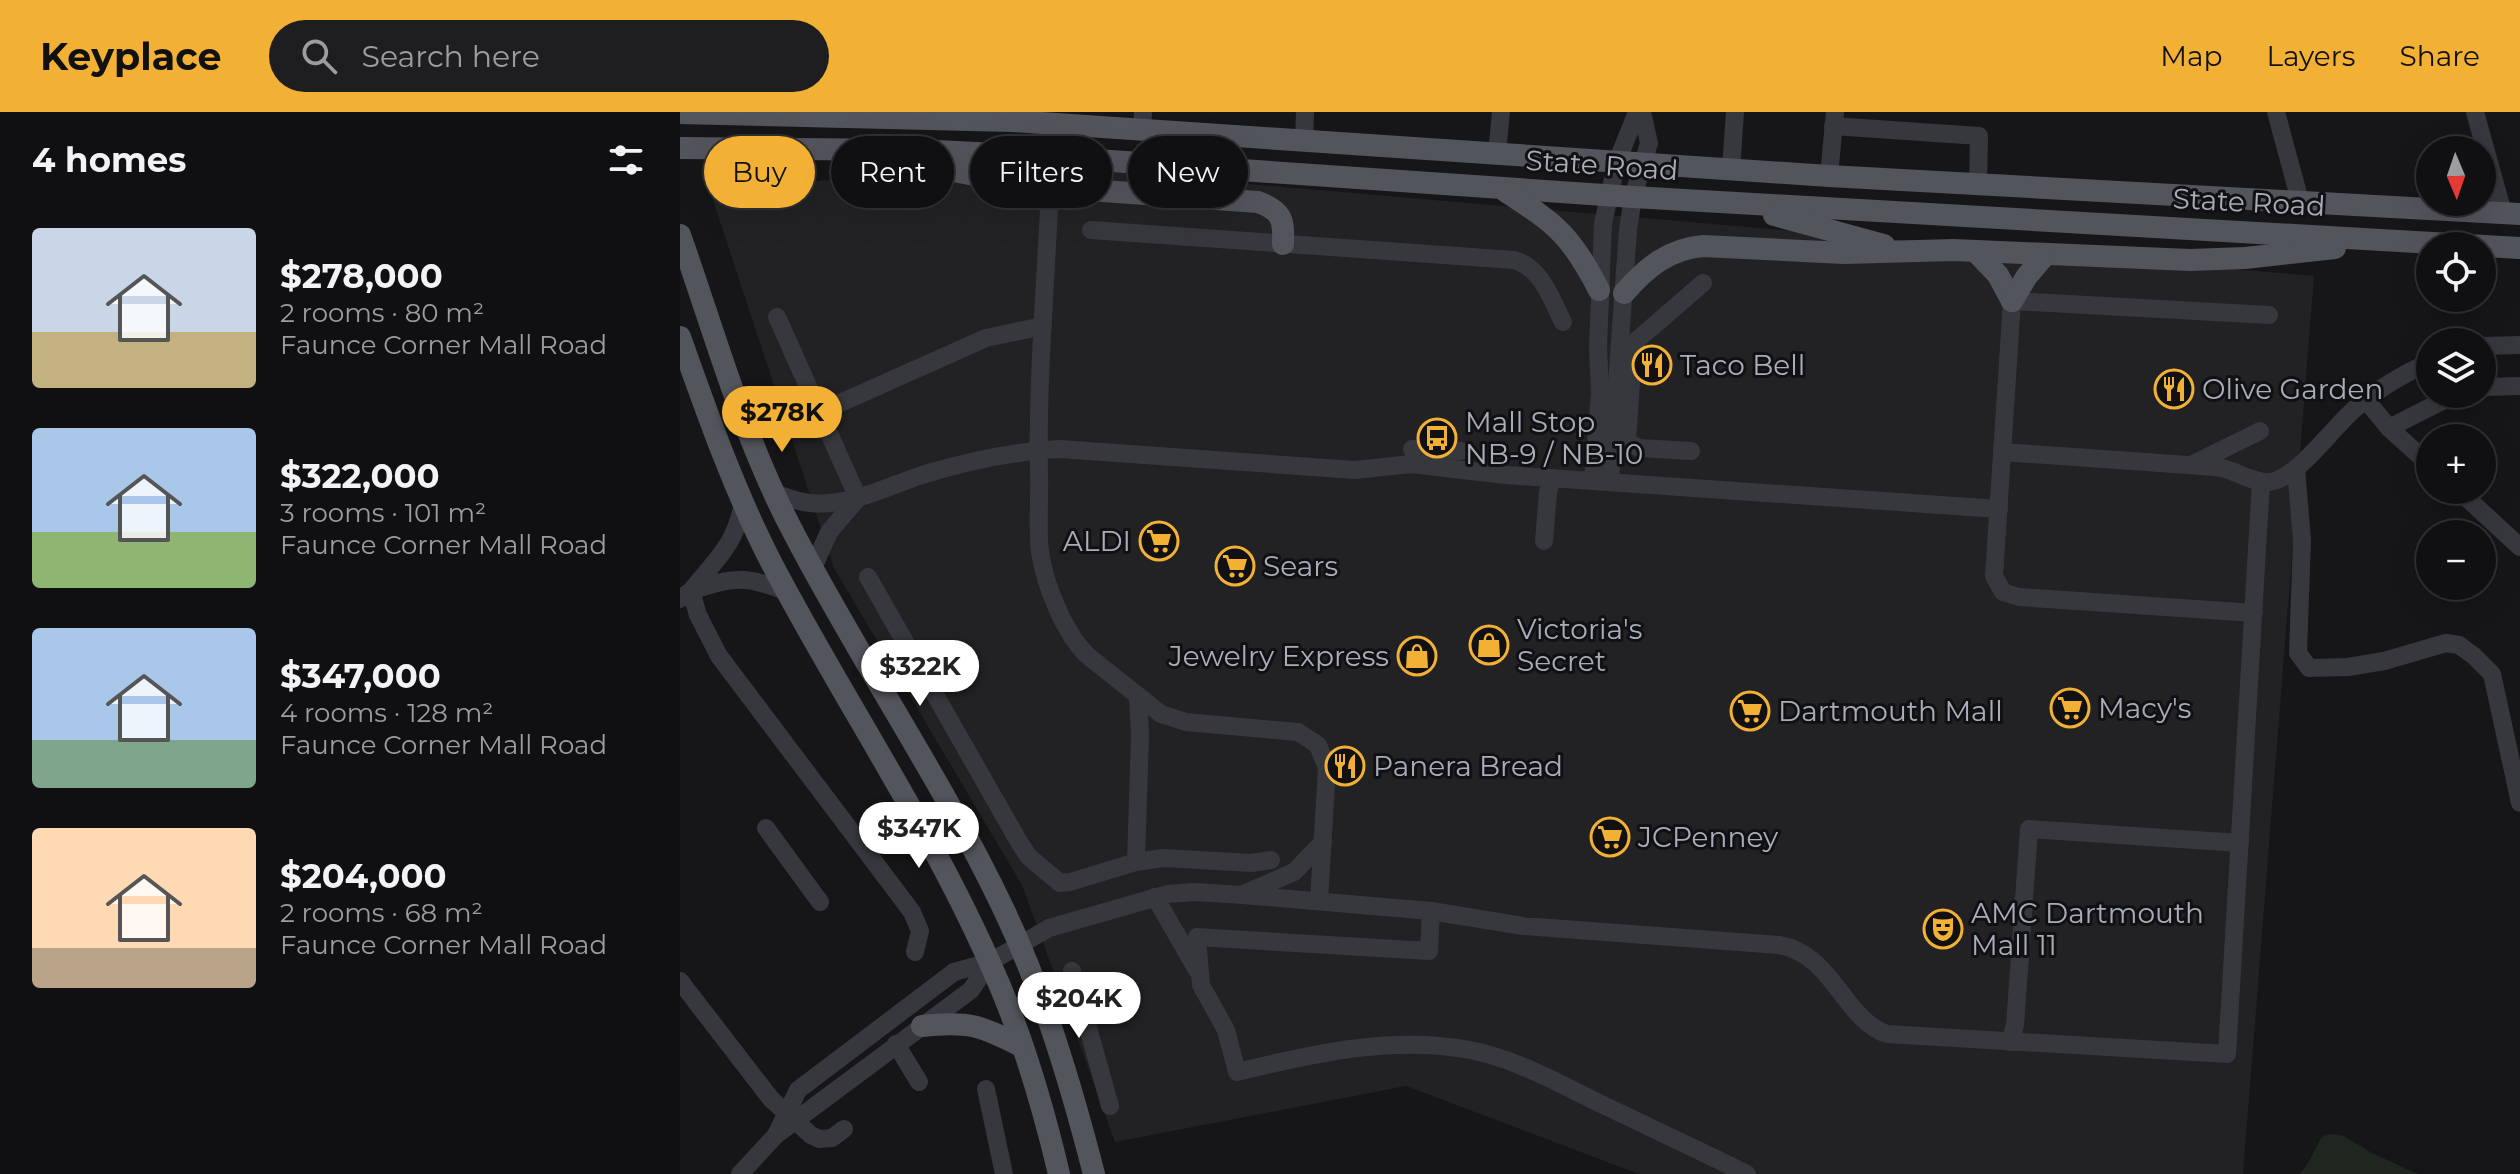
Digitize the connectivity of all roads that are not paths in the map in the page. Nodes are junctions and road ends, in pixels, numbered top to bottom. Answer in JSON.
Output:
{"nodes":[{"id":1,"x":1305,"y":112,"type":"edge"},
{"id":2,"x":1501,"y":112,"type":"edge"},
{"id":3,"x":1640,"y":112,"type":"edge"},
{"id":4,"x":1735,"y":112,"type":"edge"},
{"id":5,"x":2276,"y":112,"type":"edge"},
{"id":6,"x":2475,"y":112,"type":"edge"},
{"id":7,"x":680,"y":113,"type":"edge"},
{"id":8,"x":709,"y":113,"type":"edge"},
{"id":9,"x":779,"y":114,"type":"edge"},
{"id":10,"x":811,"y":114,"type":"edge"},
{"id":11,"x":874,"y":115,"type":"edge"},
{"id":12,"x":1834,"y":119,"type":"edge"},
{"id":13,"x":1142,"y":121,"type":"edge"},
{"id":14,"x":1304,"y":141,"type":"junction"},
{"id":15,"x":680,"y":148,"type":"edge"},
{"id":16,"x":831,"y":151,"type":"edge"},
{"id":17,"x":954,"y":152,"type":"edge"},
{"id":18,"x":1497,"y":154,"type":"junction"},
{"id":19,"x":1617,"y":162,"type":"junction"},
{"id":20,"x":1642,"y":163,"type":"junction"},
{"id":21,"x":1731,"y":169,"type":"junction"},
{"id":22,"x":1829,"y":176,"type":"junction"},
{"id":23,"x":1978,"y":184,"type":"junction"},
{"id":24,"x":1501,"y":188,"type":"junction"},
{"id":25,"x":1112,"y":191,"type":"edge"},
{"id":26,"x":1608,"y":196,"type":"junction"},
{"id":27,"x":1633,"y":197,"type":"junction"},
{"id":28,"x":2300,"y":201,"type":"junction"},
{"id":29,"x":1732,"y":203,"type":"junction"},
{"id":30,"x":1049,"y":208,"type":"edge"},
{"id":31,"x":2511,"y":213,"type":"edge"},
{"id":32,"x":1091,"y":230,"type":"dead end"},
{"id":33,"x":680,"y":235,"type":"edge"},
{"id":34,"x":2396,"y":241,"type":"junction"},
{"id":35,"x":1283,"y":244,"type":"junction"},
{"id":36,"x":2520,"y":248,"type":"edge"},
{"id":37,"x":1904,"y":251,"type":"junction"},
{"id":38,"x":1975,"y":251,"type":"junction"},
{"id":39,"x":2045,"y":255,"type":"junction"},
{"id":40,"x":1703,"y":283,"type":"dead end"},
{"id":41,"x":1599,"y":290,"type":"junction"},
{"id":42,"x":1624,"y":293,"type":"junction"},
{"id":43,"x":2012,"y":301,"type":"junction"},
{"id":44,"x":2269,"y":315,"type":"dead end"},
{"id":45,"x":777,"y":317,"type":"dead end"},
{"id":46,"x":1563,"y":322,"type":"dead end"},
{"id":47,"x":1043,"y":326,"type":"junction"},
{"id":48,"x":2520,"y":345,"type":"edge"},
{"id":49,"x":2496,"y":346,"type":"edge"},
{"id":50,"x":682,"y":352,"type":"edge"},
{"id":51,"x":2416,"y":369,"type":"edge"},
{"id":52,"x":2520,"y":386,"type":"edge"},
{"id":53,"x":2496,"y":387,"type":"edge"},
{"id":54,"x":2366,"y":400,"type":"junction"},
{"id":55,"x":2428,"y":408,"type":"edge"},
{"id":56,"x":820,"y":412,"type":"junction"},
{"id":57,"x":2389,"y":428,"type":"junction"},
{"id":58,"x":2260,"y":431,"type":"dead end"},
{"id":59,"x":1412,"y":449,"type":"dead end"},
{"id":60,"x":1038,"y":450,"type":"junction"},
{"id":61,"x":1461,"y":451,"type":"dead end"},
{"id":62,"x":1691,"y":451,"type":"dead end"},
{"id":63,"x":2002,"y":452,"type":"junction"},
{"id":64,"x":2416,"y":452,"type":"edge"},
{"id":65,"x":2190,"y":466,"type":"junction"},
{"id":66,"x":2296,"y":468,"type":"junction"},
{"id":67,"x":1552,"y":478,"type":"junction"},
{"id":68,"x":1602,"y":481,"type":"junction"},
{"id":69,"x":2261,"y":482,"type":"junction"},
{"id":70,"x":774,"y":493,"type":"junction"},
{"id":71,"x":858,"y":498,"type":"junction"},
{"id":72,"x":743,"y":504,"type":"junction"},
{"id":73,"x":2473,"y":504,"type":"edge"},
{"id":74,"x":1999,"y":509,"type":"junction"},
{"id":75,"x":1544,"y":541,"type":"dead end"},
{"id":76,"x":2520,"y":547,"type":"edge"},
{"id":77,"x":813,"y":568,"type":"junction"},
{"id":78,"x":868,"y":577,"type":"dead end"},
{"id":79,"x":788,"y":592,"type":"junction"},
{"id":80,"x":685,"y":595,"type":"edge"},
{"id":81,"x":2254,"y":613,"type":"junction"},
{"id":82,"x":1138,"y":697,"type":"junction"},
{"id":83,"x":2520,"y":803,"type":"edge"},
{"id":84,"x":766,"y":828,"type":"dead end"},
{"id":85,"x":1323,"y":842,"type":"junction"},
{"id":86,"x":2240,"y":843,"type":"junction"},
{"id":87,"x":1271,"y":860,"type":"dead end"},
{"id":88,"x":1136,"y":862,"type":"junction"},
{"id":89,"x":1243,"y":895,"type":"junction"},
{"id":90,"x":1155,"y":897,"type":"junction"},
{"id":91,"x":1319,"y":901,"type":"junction"},
{"id":92,"x":820,"y":902,"type":"dead end"},
{"id":93,"x":1431,"y":911,"type":"junction"},
{"id":94,"x":1019,"y":945,"type":"junction"},
{"id":95,"x":915,"y":952,"type":"dead end"},
{"id":96,"x":990,"y":962,"type":"junction"},
{"id":97,"x":1072,"y":971,"type":"dead end"},
{"id":98,"x":1198,"y":972,"type":"junction"},
{"id":99,"x":680,"y":981,"type":"edge"},
{"id":100,"x":922,"y":1026,"type":"junction"},
{"id":101,"x":2010,"y":1042,"type":"junction"},
{"id":102,"x":896,"y":1044,"type":"junction"},
{"id":103,"x":1021,"y":1046,"type":"junction"},
{"id":104,"x":919,"y":1082,"type":"dead end"},
{"id":105,"x":986,"y":1089,"type":"dead end"},
{"id":106,"x":1110,"y":1106,"type":"dead end"},
{"id":107,"x":791,"y":1117,"type":"junction"},
{"id":108,"x":844,"y":1129,"type":"dead end"},
{"id":109,"x":740,"y":1174,"type":"edge"},
{"id":110,"x":1004,"y":1174,"type":"edge"},
{"id":111,"x":1059,"y":1174,"type":"edge"},
{"id":112,"x":1094,"y":1174,"type":"edge"},
{"id":113,"x":1747,"y":1174,"type":"edge"}],
"edges":[{"from":1,"to":14,"type":"street"},
{"from":2,"to":18,"type":"street"},
{"from":3,"to":19,"type":"street"},
{"from":3,"to":20,"type":"street"},
{"from":4,"to":21,"type":"street"},
{"from":5,"to":28,"type":"street"},
{"from":6,"to":31,"type":"street"},
{"from":7,"to":8,"type":"main road","name":"State Road"},
{"from":8,"to":9,"type":"main road","name":"State Road"},
{"from":9,"to":10,"type":"main road","name":"State Road"},
{"from":10,"to":11,"type":"main road","name":"State Road"},
{"from":11,"to":13,"type":"main road","name":"State Road"},
{"from":12,"to":22,"type":"street"},
{"from":12,"to":23,"type":"street"},
{"from":13,"to":14,"type":"main road","name":"State Road"},
{"from":14,"to":18,"type":"main road","name":"State Road"},
{"from":15,"to":16,"type":"main road","name":"State Road"},
{"from":17,"to":24,"type":"main road","name":"State Road"},
{"from":18,"to":19,"type":"main road","name":"State Road"},
{"from":19,"to":20,"type":"main road","name":"State Road"},
{"from":19,"to":26,"type":"street"},
{"from":20,"to":21,"type":"main road","name":"State Road"},
{"from":20,"to":27,"type":"street"},
{"from":21,"to":22,"type":"main road","name":"State Road"},
{"from":22,"to":23,"type":"main road","name":"State Road"},
{"from":23,"to":28,"type":"main road","name":"State Road"},
{"from":24,"to":26,"type":"main road","name":"State Road"},
{"from":24,"to":41,"type":"main road"},
{"from":25,"to":35,"type":"main road"},
{"from":26,"to":27,"type":"main road","name":"State Road"},
{"from":26,"to":41,"type":"street"},
{"from":27,"to":29,"type":"main road","name":"State Road"},
{"from":27,"to":42,"type":"street"},
{"from":28,"to":31,"type":"main road","name":"State Road"},
{"from":29,"to":34,"type":"main road","name":"State Road"},
{"from":29,"to":37,"type":"main road"},
{"from":30,"to":47,"type":"street"},
{"from":32,"to":35,"type":"street"},
{"from":33,"to":70,"type":"main road"},
{"from":34,"to":36,"type":"main road","name":"State Road"},
{"from":34,"to":39,"type":"main road"},
{"from":35,"to":46,"type":"street"},
{"from":37,"to":38,"type":"main road"},
{"from":37,"to":42,"type":"main road"},
{"from":38,"to":39,"type":"main road"},
{"from":38,"to":43,"type":"main road"},
{"from":39,"to":43,"type":"main road"},
{"from":40,"to":62,"type":"street"},
{"from":41,"to":68,"type":"street"},
{"from":42,"to":68,"type":"street"},
{"from":43,"to":44,"type":"street"},
{"from":43,"to":63,"type":"street"},
{"from":45,"to":56,"type":"street"},
{"from":47,"to":56,"type":"street"},
{"from":47,"to":60,"type":"street"},
{"from":48,"to":49,"type":"street"},
{"from":50,"to":72,"type":"main road"},
{"from":51,"to":54,"type":"street"},
{"from":52,"to":53,"type":"street"},
{"from":54,"to":57,"type":"street"},
{"from":54,"to":66,"type":"street"},
{"from":55,"to":57,"type":"street"},
{"from":56,"to":71,"type":"street"},
{"from":57,"to":64,"type":"street"},
{"from":58,"to":65,"type":"street"},
{"from":59,"to":61,"type":"street"},
{"from":60,"to":67,"type":"street"},
{"from":60,"to":71,"type":"street"},
{"from":60,"to":82,"type":"street"},
{"from":63,"to":65,"type":"street"},
{"from":63,"to":74,"type":"street"},
{"from":65,"to":69,"type":"street"},
{"from":66,"to":69,"type":"street"},
{"from":66,"to":83,"type":"street"},
{"from":67,"to":68,"type":"street"},
{"from":67,"to":75,"type":"street"},
{"from":68,"to":74,"type":"street"},
{"from":69,"to":81,"type":"street"},
{"from":70,"to":71,"type":"street"},
{"from":70,"to":77,"type":"main road"},
{"from":71,"to":77,"type":"street"},
{"from":72,"to":79,"type":"main road"},
{"from":72,"to":80,"type":"street"},
{"from":73,"to":76,"type":"street"},
{"from":74,"to":81,"type":"street"},
{"from":77,"to":94,"type":"main road"},
{"from":78,"to":88,"type":"street"},
{"from":79,"to":80,"type":"street"},
{"from":79,"to":96,"type":"main road"},
{"from":80,"to":95,"type":"street"},
{"from":81,"to":86,"type":"street"},
{"from":82,"to":85,"type":"street"},
{"from":82,"to":88,"type":"street"},
{"from":84,"to":92,"type":"street"},
{"from":85,"to":89,"type":"street"},
{"from":85,"to":91,"type":"street"},
{"from":86,"to":101,"type":"street"},
{"from":86,"to":101,"type":"street"},
{"from":87,"to":88,"type":"street"},
{"from":89,"to":90,"type":"street"},
{"from":89,"to":91,"type":"street"},
{"from":90,"to":94,"type":"street"},
{"from":90,"to":98,"type":"street"},
{"from":91,"to":93,"type":"street"},
{"from":93,"to":98,"type":"street"},
{"from":93,"to":101,"type":"street"},
{"from":94,"to":96,"type":"street"},
{"from":94,"to":112,"type":"main road"},
{"from":96,"to":100,"type":"street"},
{"from":96,"to":103,"type":"main road"},
{"from":96,"to":107,"type":"street"},
{"from":97,"to":106,"type":"street"},
{"from":98,"to":113,"type":"street"},
{"from":99,"to":107,"type":"street"},
{"from":100,"to":102,"type":"street"},
{"from":100,"to":103,"type":"main road"},
{"from":102,"to":104,"type":"street"},
{"from":102,"to":107,"type":"street"},
{"from":103,"to":111,"type":"main road"},
{"from":105,"to":110,"type":"street"},
{"from":107,"to":108,"type":"street"},
{"from":107,"to":109,"type":"street"}]}
